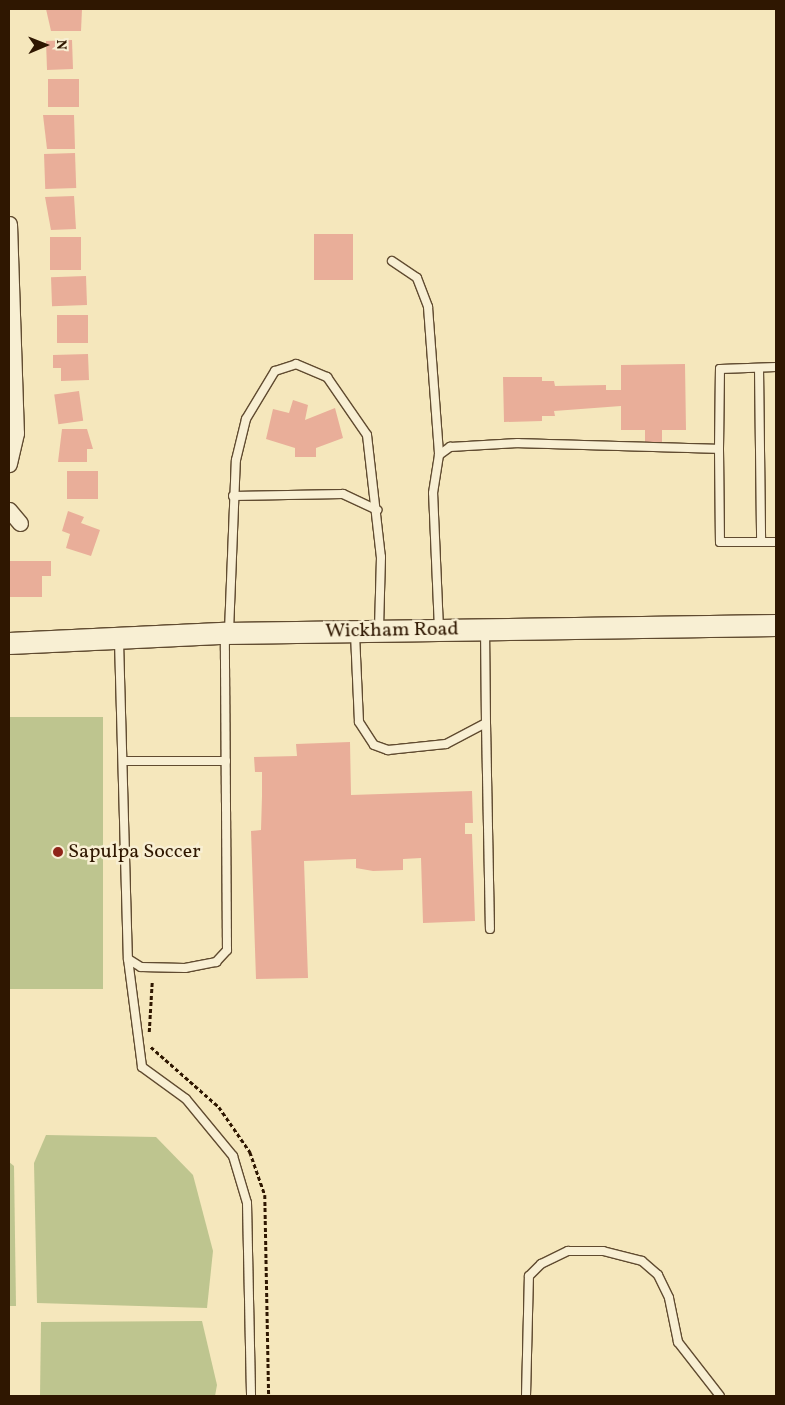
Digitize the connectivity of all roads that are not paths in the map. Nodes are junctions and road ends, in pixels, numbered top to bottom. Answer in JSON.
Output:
{"nodes":[{"id":1,"x":9,"y":224,"type":"edge"},
{"id":2,"x":392,"y":260,"type":"dead end"},
{"id":3,"x":776,"y":367,"type":"edge"},
{"id":4,"x":759,"y":368,"type":"junction"},
{"id":5,"x":719,"y":449,"type":"junction"},
{"id":6,"x":439,"y":455,"type":"junction"},
{"id":7,"x":9,"y":464,"type":"edge"},
{"id":8,"x":233,"y":496,"type":"junction"},
{"id":9,"x":9,"y":510,"type":"edge"},
{"id":10,"x":378,"y":510,"type":"junction"},
{"id":11,"x":20,"y":523,"type":"dead end"},
{"id":12,"x":761,"y":542,"type":"junction"},
{"id":13,"x":776,"y":542,"type":"edge"},
{"id":14,"x":776,"y":625,"type":"edge"},
{"id":15,"x":484,"y":630,"type":"junction"},
{"id":16,"x":379,"y":631,"type":"junction"},
{"id":17,"x":439,"y":631,"type":"junction"},
{"id":18,"x":355,"y":632,"type":"junction"},
{"id":19,"x":227,"y":633,"type":"junction"},
{"id":20,"x":119,"y":641,"type":"junction"},
{"id":21,"x":9,"y":643,"type":"edge"},
{"id":22,"x":486,"y":723,"type":"junction"},
{"id":23,"x":123,"y":761,"type":"junction"},
{"id":24,"x":226,"y":761,"type":"junction"},
{"id":25,"x":490,"y":929,"type":"dead end"},
{"id":26,"x":128,"y":959,"type":"junction"},
{"id":27,"x":250,"y":1396,"type":"edge"},
{"id":28,"x":526,"y":1396,"type":"edge"},
{"id":29,"x":720,"y":1396,"type":"edge"}],
"edges":[{"from":1,"to":7,"type":"street"},
{"from":2,"to":6,"type":"lane"},
{"from":3,"to":4,"type":"lane"},
{"from":4,"to":5,"type":"lane"},
{"from":4,"to":12,"type":"lane"},
{"from":5,"to":6,"type":"lane"},
{"from":5,"to":12,"type":"lane"},
{"from":6,"to":17,"type":"lane"},
{"from":8,"to":10,"type":"lane"},
{"from":8,"to":10,"type":"lane"},
{"from":8,"to":19,"type":"lane"},
{"from":9,"to":11,"type":"street"},
{"from":10,"to":16,"type":"lane"},
{"from":12,"to":13,"type":"lane"},
{"from":14,"to":15,"type":"street","name":"Wickham Road"},
{"from":15,"to":17,"type":"street","name":"Wickham Road"},
{"from":15,"to":22,"type":"lane"},
{"from":16,"to":17,"type":"street","name":"Wickham Road"},
{"from":16,"to":18,"type":"street","name":"Wickham Road"},
{"from":18,"to":19,"type":"street","name":"Wickham Road"},
{"from":18,"to":22,"type":"lane"},
{"from":19,"to":20,"type":"street","name":"Wickham Road"},
{"from":19,"to":24,"type":"lane"},
{"from":20,"to":21,"type":"street","name":"Wickham Road"},
{"from":20,"to":23,"type":"lane"},
{"from":22,"to":25,"type":"lane"},
{"from":23,"to":24,"type":"lane"},
{"from":23,"to":26,"type":"lane"},
{"from":24,"to":26,"type":"lane"},
{"from":26,"to":27,"type":"lane"},
{"from":28,"to":29,"type":"lane"}]}
